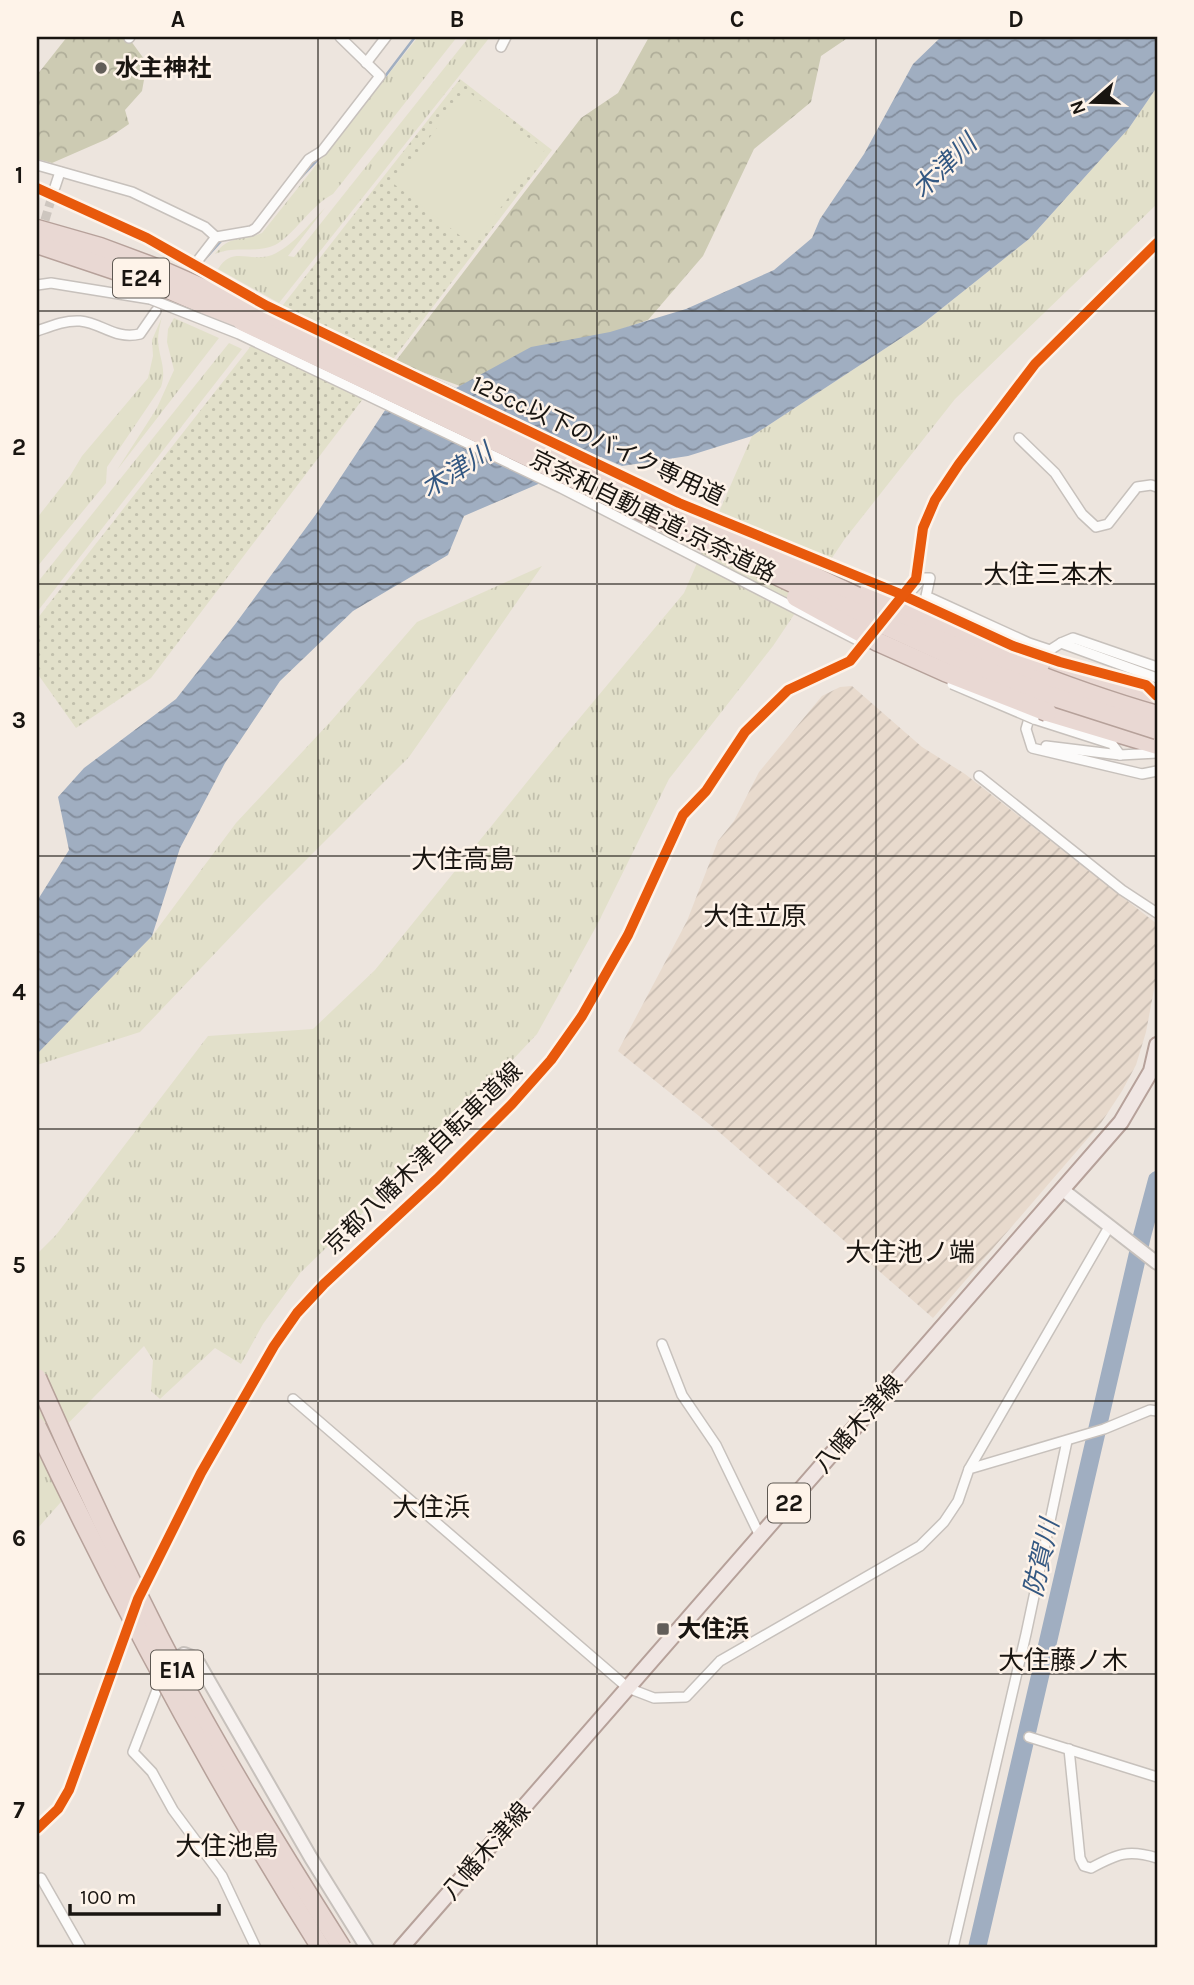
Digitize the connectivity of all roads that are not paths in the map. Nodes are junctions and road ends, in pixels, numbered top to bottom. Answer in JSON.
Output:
{"nodes":[{"id":1,"x":340,"y":37,"type":"edge"},
{"id":2,"x":386,"y":37,"type":"edge"},
{"id":3,"x":506,"y":37,"type":"edge"},
{"id":4,"x":501,"y":47,"type":"dead end"},
{"id":5,"x":366,"y":63,"type":"junction"},
{"id":6,"x":37,"y":164,"type":"edge"},
{"id":7,"x":60,"y":172,"type":"junction"},
{"id":8,"x":55,"y":187,"type":"tunnel mouth"},
{"id":9,"x":37,"y":188,"type":"edge"},
{"id":10,"x":37,"y":220,"type":"edge"},
{"id":11,"x":37,"y":229,"type":"edge"},
{"id":12,"x":216,"y":237,"type":"junction"},
{"id":13,"x":37,"y":244,"type":"edge"},
{"id":14,"x":100,"y":247,"type":"junction"},
{"id":15,"x":37,"y":256,"type":"edge"},
{"id":16,"x":199,"y":259,"type":"dead end"},
{"id":17,"x":37,"y":285,"type":"edge"},
{"id":18,"x":153,"y":291,"type":"junction"},
{"id":19,"x":156,"y":311,"type":"dead end"},
{"id":20,"x":247,"y":316,"type":"junction"},
{"id":21,"x":37,"y":331,"type":"edge"},
{"id":22,"x":1019,"y":438,"type":"dead end"},
{"id":23,"x":1157,"y":487,"type":"edge"},
{"id":24,"x":617,"y":499,"type":"junction"},
{"id":25,"x":701,"y":522,"type":"junction"},
{"id":26,"x":907,"y":591,"type":"dead end"},
{"id":27,"x":1061,"y":643,"type":"junction"},
{"id":28,"x":1050,"y":650,"type":"junction"},
{"id":29,"x":1059,"y":666,"type":"junction"},
{"id":30,"x":1157,"y":667,"type":"edge"},
{"id":31,"x":1157,"y":690,"type":"edge"},
{"id":32,"x":1041,"y":715,"type":"junction"},
{"id":33,"x":1157,"y":715,"type":"edge"},
{"id":34,"x":1157,"y":730,"type":"edge"},
{"id":35,"x":1030,"y":744,"type":"junction"},
{"id":36,"x":1157,"y":745,"type":"edge"},
{"id":37,"x":1157,"y":752,"type":"edge"},
{"id":38,"x":1121,"y":755,"type":"junction"},
{"id":39,"x":1157,"y":771,"type":"edge"},
{"id":40,"x":979,"y":776,"type":"dead end"},
{"id":41,"x":1157,"y":913,"type":"edge"},
{"id":42,"x":1157,"y":1045,"type":"edge"},
{"id":43,"x":1154,"y":1070,"type":"edge"},
{"id":44,"x":1063,"y":1190,"type":"junction"},
{"id":45,"x":1109,"y":1227,"type":"junction"},
{"id":46,"x":1152,"y":1260,"type":"edge"},
{"id":47,"x":662,"y":1344,"type":"dead end"},
{"id":48,"x":37,"y":1378,"type":"edge"},
{"id":49,"x":293,"y":1399,"type":"dead end"},
{"id":50,"x":1157,"y":1411,"type":"edge"},
{"id":51,"x":37,"y":1427,"type":"edge"},
{"id":52,"x":1067,"y":1441,"type":"junction"},
{"id":53,"x":968,"y":1469,"type":"junction"},
{"id":54,"x":761,"y":1536,"type":"junction"},
{"id":55,"x":167,"y":1665,"type":"joint"},
{"id":56,"x":628,"y":1689,"type":"junction"},
{"id":57,"x":1029,"y":1737,"type":"dead end"},
{"id":58,"x":1069,"y":1749,"type":"junction"},
{"id":59,"x":1157,"y":1777,"type":"edge"},
{"id":60,"x":1157,"y":1858,"type":"edge"},
{"id":61,"x":41,"y":1878,"type":"dead end"},
{"id":62,"x":81,"y":1948,"type":"edge"},
{"id":63,"x":256,"y":1948,"type":"edge"},
{"id":64,"x":321,"y":1948,"type":"edge"},
{"id":65,"x":342,"y":1948,"type":"edge"},
{"id":66,"x":367,"y":1948,"type":"edge"},
{"id":67,"x":401,"y":1948,"type":"edge"},
{"id":68,"x":953,"y":1948,"type":"edge"}],
"edges":[{"from":1,"to":5,"type":"street"},
{"from":2,"to":5,"type":"street"},
{"from":3,"to":4,"type":"street"},
{"from":5,"to":12,"type":"street"},
{"from":6,"to":7,"type":"street"},
{"from":7,"to":8,"type":"street"},
{"from":7,"to":12,"type":"street"},
{"from":9,"to":29,"type":"street","name":"125cc以下のバイク専用道","bridge":true},
{"from":10,"to":14,"type":"highway"},
{"from":11,"to":14,"type":"highway","name":"京奈和自動車道;京奈道路","number":"E24"},
{"from":12,"to":16,"type":"street"},
{"from":13,"to":18,"type":"highway","name":"京奈和自動車道;京奈道路","number":"E24"},
{"from":14,"to":20,"type":"highway","name":"京奈和自動車道;京奈道路","number":"E24"},
{"from":15,"to":18,"type":"highway"},
{"from":17,"to":18,"type":"street"},
{"from":18,"to":20,"type":"highway","name":"京奈和自動車道;京奈道路","number":"E24"},
{"from":18,"to":32,"type":"street","bridge":true},
{"from":19,"to":21,"type":"street"},
{"from":20,"to":24,"type":"highway","name":"京奈和自動車道;京奈道路","number":"E24","bridge":true},
{"from":20,"to":25,"type":"highway","name":"京奈和自動車道;京奈道路","number":"E24","bridge":true},
{"from":22,"to":23,"type":"street"},
{"from":24,"to":32,"type":"highway","bridge":true},
{"from":24,"to":34,"type":"highway","name":"京奈和自動車道;京奈道路","number":"E24","bridge":true},
{"from":25,"to":29,"type":"highway","bridge":true},
{"from":25,"to":33,"type":"highway","name":"京奈和自動車道;京奈道路","number":"E24","bridge":true},
{"from":26,"to":28,"type":"street"},
{"from":27,"to":28,"type":"street"},
{"from":27,"to":30,"type":"street"},
{"from":27,"to":31,"type":"street"},
{"from":28,"to":35,"type":"street"},
{"from":29,"to":31,"type":"highway"},
{"from":32,"to":36,"type":"highway"},
{"from":32,"to":38,"type":"street"},
{"from":35,"to":38,"type":"street"},
{"from":35,"to":39,"type":"street"},
{"from":37,"to":38,"type":"street"},
{"from":40,"to":41,"type":"street"},
{"from":42,"to":43,"type":"main road","name":"八幡木津線","number":"22"},
{"from":43,"to":44,"type":"main road","name":"八幡木津線","number":"22"},
{"from":44,"to":45,"type":"street"},
{"from":44,"to":54,"type":"main road","name":"八幡木津線","number":"22"},
{"from":45,"to":46,"type":"street"},
{"from":45,"to":53,"type":"street"},
{"from":47,"to":54,"type":"street"},
{"from":48,"to":65,"type":"highway","number":"E1A","bridge":true},
{"from":49,"to":56,"type":"street"},
{"from":50,"to":52,"type":"street"},
{"from":51,"to":64,"type":"highway","number":"E1A","bridge":true},
{"from":52,"to":53,"type":"street"},
{"from":52,"to":68,"type":"street"},
{"from":53,"to":56,"type":"street"},
{"from":54,"to":56,"type":"main road","name":"八幡木津線","number":"22"},
{"from":55,"to":63,"type":"street"},
{"from":55,"to":66,"type":"street"},
{"from":56,"to":67,"type":"main road","name":"八幡木津線","number":"22"},
{"from":57,"to":58,"type":"street"},
{"from":58,"to":59,"type":"street"},
{"from":58,"to":60,"type":"street"},
{"from":61,"to":62,"type":"street"}]}
